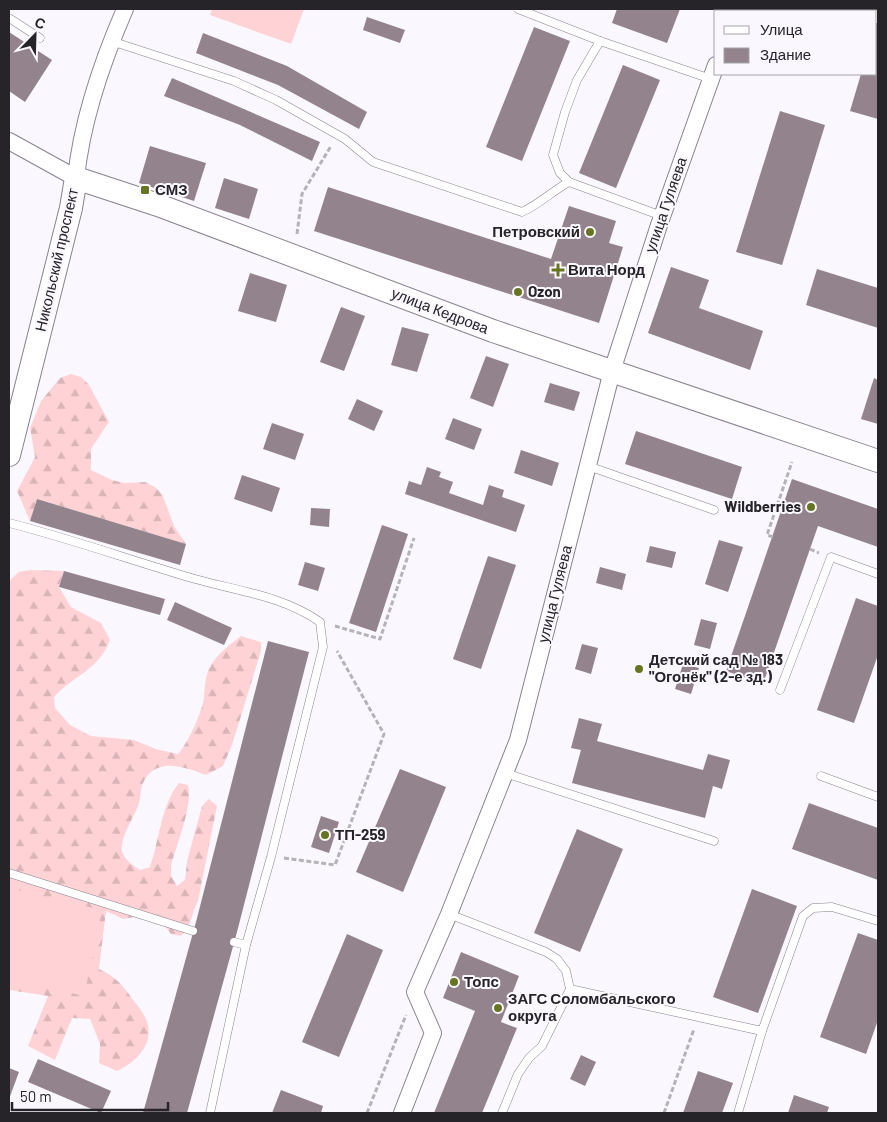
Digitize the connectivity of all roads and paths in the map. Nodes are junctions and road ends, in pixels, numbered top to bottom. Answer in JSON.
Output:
{"nodes":[{"id":1,"x":125,"y":9,"type":"edge"},
{"id":2,"x":518,"y":9,"type":"edge"},
{"id":3,"x":9,"y":18,"type":"edge"},
{"id":4,"x":40,"y":38,"type":"dead end"},
{"id":5,"x":600,"y":41,"type":"junction"},
{"id":6,"x":111,"y":42,"type":"junction"},
{"id":7,"x":713,"y":72,"type":"edge"},
{"id":8,"x":338,"y":135,"type":"junction"},
{"id":9,"x":9,"y":141,"type":"edge"},
{"id":10,"x":76,"y":178,"type":"junction"},
{"id":11,"x":569,"y":182,"type":"junction"},
{"id":12,"x":662,"y":216,"type":"junction"},
{"id":13,"x":295,"y":256,"type":"junction"},
{"id":14,"x":612,"y":371,"type":"junction"},
{"id":15,"x":9,"y":455,"type":"edge"},
{"id":16,"x":878,"y":461,"type":"edge"},
{"id":17,"x":792,"y":462,"type":"dead end"},
{"id":18,"x":588,"y":466,"type":"junction"},
{"id":19,"x":714,"y":510,"type":"dead end"},
{"id":20,"x":9,"y":524,"type":"edge"},
{"id":21,"x":772,"y":537,"type":"dead end"},
{"id":22,"x":414,"y":538,"type":"dead end"},
{"id":23,"x":878,"y":574,"type":"edge"},
{"id":24,"x":320,"y":622,"type":"junction"},
{"id":25,"x":780,"y":690,"type":"dead end"},
{"id":26,"x":505,"y":773,"type":"junction"},
{"id":27,"x":821,"y":776,"type":"dead end"},
{"id":28,"x":878,"y":798,"type":"edge"},
{"id":29,"x":714,"y":841,"type":"dead end"},
{"id":30,"x":272,"y":857,"type":"junction"},
{"id":31,"x":9,"y":873,"type":"edge"},
{"id":32,"x":450,"y":914,"type":"junction"},
{"id":33,"x":878,"y":921,"type":"edge"},
{"id":34,"x":193,"y":931,"type":"dead end"},
{"id":35,"x":234,"y":942,"type":"dead end"},
{"id":36,"x":246,"y":944,"type":"junction"},
{"id":37,"x":570,"y":989,"type":"junction"},
{"id":38,"x":415,"y":992,"type":"junction"},
{"id":39,"x":698,"y":1017,"type":"junction"},
{"id":40,"x":762,"y":1031,"type":"junction"},
{"id":41,"x":210,"y":1113,"type":"edge"},
{"id":42,"x":367,"y":1113,"type":"edge"},
{"id":43,"x":402,"y":1113,"type":"edge"},
{"id":44,"x":502,"y":1113,"type":"edge"},
{"id":45,"x":664,"y":1113,"type":"edge"},
{"id":46,"x":738,"y":1113,"type":"edge"}],
"edges":[{"from":1,"to":6,"type":"street","name":"Никольский проспект"},
{"from":2,"to":5,"type":"lane"},
{"from":3,"to":4,"type":"lane"},
{"from":5,"to":7,"type":"lane"},
{"from":5,"to":11,"type":"lane"},
{"from":6,"to":8,"type":"lane"},
{"from":6,"to":10,"type":"street","name":"Никольский проспект"},
{"from":7,"to":12,"type":"street","name":"улица Гуляева"},
{"from":8,"to":11,"type":"lane"},
{"from":8,"to":13,"type":"path"},
{"from":9,"to":10,"type":"street","name":"улица Кедрова"},
{"from":10,"to":13,"type":"main road","name":"улица Кедрова"},
{"from":10,"to":15,"type":"main road","name":"Никольский проспект"},
{"from":11,"to":12,"type":"lane"},
{"from":12,"to":14,"type":"street","name":"улица Гуляева"},
{"from":13,"to":14,"type":"main road","name":"улица Кедрова"},
{"from":14,"to":16,"type":"main road","name":"улица Кедрова"},
{"from":14,"to":18,"type":"street","name":"улица Гуляева"},
{"from":17,"to":21,"type":"path"},
{"from":18,"to":19,"type":"lane"},
{"from":18,"to":26,"type":"street","name":"улица Гуляева"},
{"from":20,"to":24,"type":"lane"},
{"from":22,"to":24,"type":"path"},
{"from":23,"to":25,"type":"lane"},
{"from":24,"to":30,"type":"lane"},
{"from":24,"to":30,"type":"path"},
{"from":26,"to":29,"type":"lane"},
{"from":26,"to":32,"type":"street","name":"улица Гуляева"},
{"from":27,"to":28,"type":"lane"},
{"from":30,"to":36,"type":"lane"},
{"from":31,"to":34,"type":"lane"},
{"from":32,"to":37,"type":"lane"},
{"from":32,"to":38,"type":"street","name":"улица Гуляева"},
{"from":33,"to":40,"type":"lane"},
{"from":35,"to":36,"type":"lane"},
{"from":36,"to":41,"type":"lane"},
{"from":37,"to":39,"type":"lane"},
{"from":37,"to":44,"type":"lane"},
{"from":38,"to":42,"type":"path"},
{"from":38,"to":43,"type":"street"},
{"from":39,"to":40,"type":"lane"},
{"from":39,"to":45,"type":"path"},
{"from":40,"to":46,"type":"lane"}]}
